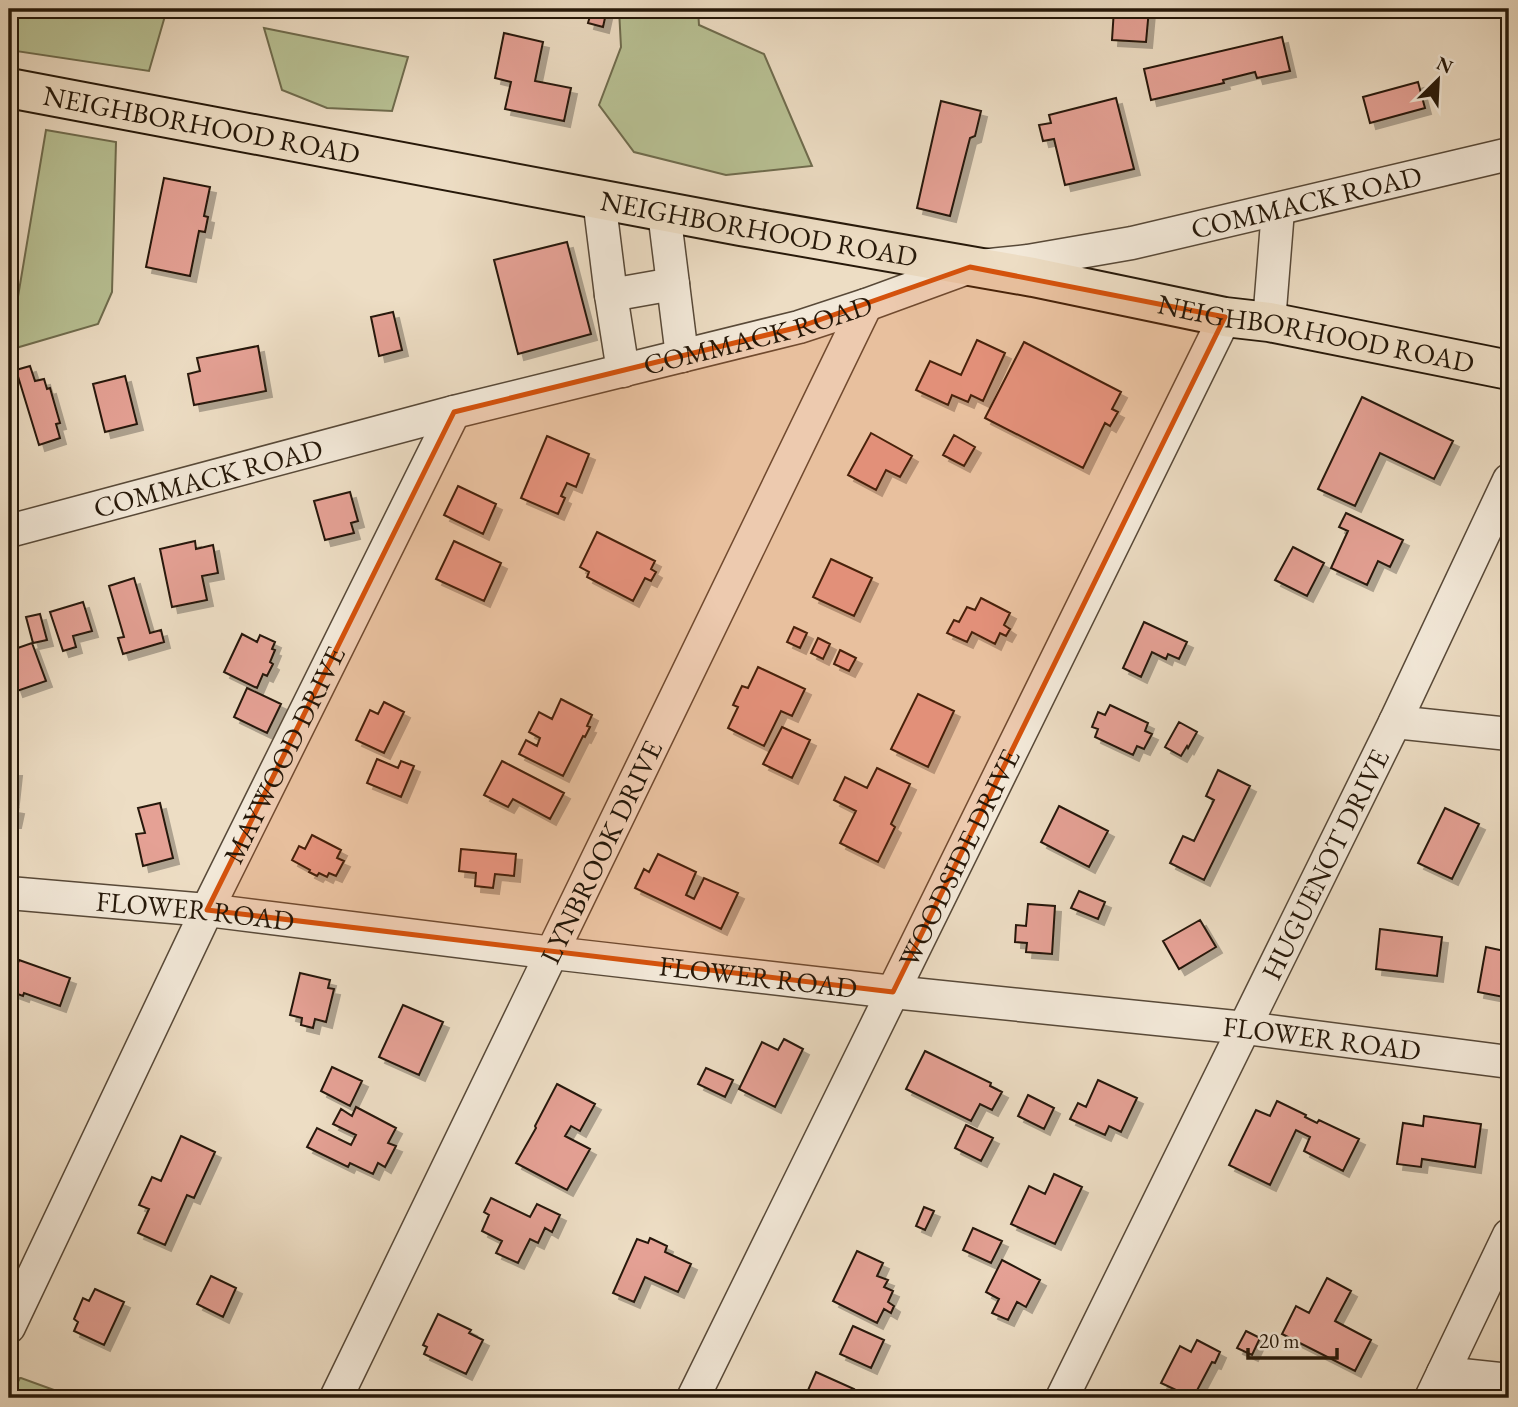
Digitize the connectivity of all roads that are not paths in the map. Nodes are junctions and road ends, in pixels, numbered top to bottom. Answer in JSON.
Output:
{"nodes":[{"id":1,"x":9,"y":88,"type":"edge"},
{"id":2,"x":1509,"y":154,"type":"edge"},
{"id":3,"x":599,"y":200,"type":"junction"},
{"id":4,"x":1278,"y":210,"type":"junction"},
{"id":5,"x":664,"y":212,"type":"junction"},
{"id":6,"x":970,"y":267,"type":"junction"},
{"id":7,"x":673,"y":284,"type":"junction"},
{"id":8,"x":611,"y":295,"type":"junction"},
{"id":9,"x":866,"y":305,"type":"junction"},
{"id":10,"x":1225,"y":317,"type":"junction"},
{"id":11,"x":1269,"y":323,"type":"junction"},
{"id":12,"x":682,"y":356,"type":"junction"},
{"id":13,"x":1509,"y":370,"type":"edge"},
{"id":14,"x":623,"y":371,"type":"junction"},
{"id":15,"x":454,"y":412,"type":"junction"},
{"id":16,"x":1509,"y":480,"type":"edge"},
{"id":17,"x":9,"y":531,"type":"edge"},
{"id":18,"x":1395,"y":722,"type":"junction"},
{"id":19,"x":1509,"y":734,"type":"edge"},
{"id":20,"x":9,"y":893,"type":"edge"},
{"id":21,"x":207,"y":909,"type":"junction"},
{"id":22,"x":552,"y":953,"type":"junction"},
{"id":23,"x":893,"y":992,"type":"junction"},
{"id":24,"x":1245,"y":1028,"type":"junction"},
{"id":25,"x":1509,"y":1062,"type":"edge"},
{"id":26,"x":1509,"y":1236,"type":"edge"},
{"id":27,"x":9,"y":1327,"type":"edge"},
{"id":28,"x":1509,"y":1380,"type":"edge"},
{"id":29,"x":1437,"y":1386,"type":"edge"},
{"id":30,"x":336,"y":1398,"type":"edge"},
{"id":31,"x":693,"y":1398,"type":"edge"},
{"id":32,"x":1062,"y":1398,"type":"edge"}],
"edges":[{"from":1,"to":3,"type":"main road","name":"NEIGHBORHOOD ROAD"},
{"from":2,"to":4,"type":"street","name":"COMMACK ROAD"},
{"from":3,"to":5,"type":"main road","name":"NEIGHBORHOOD ROAD"},
{"from":3,"to":8,"type":"street"},
{"from":4,"to":6,"type":"street","name":"COMMACK ROAD"},
{"from":4,"to":11,"type":"street"},
{"from":5,"to":6,"type":"main road","name":"NEIGHBORHOOD ROAD"},
{"from":5,"to":7,"type":"street"},
{"from":6,"to":9,"type":"street","name":"COMMACK ROAD"},
{"from":6,"to":10,"type":"main road","name":"NEIGHBORHOOD ROAD"},
{"from":7,"to":8,"type":"street"},
{"from":7,"to":12,"type":"street"},
{"from":8,"to":14,"type":"street"},
{"from":9,"to":12,"type":"street","name":"COMMACK ROAD"},
{"from":9,"to":22,"type":"street","name":"LYNBROOK DRIVE"},
{"from":10,"to":11,"type":"main road","name":"NEIGHBORHOOD ROAD"},
{"from":10,"to":23,"type":"street","name":"WOODSIDE DRIVE"},
{"from":11,"to":13,"type":"main road","name":"NEIGHBORHOOD ROAD"},
{"from":12,"to":14,"type":"street","name":"COMMACK ROAD"},
{"from":14,"to":15,"type":"street","name":"COMMACK ROAD"},
{"from":15,"to":17,"type":"street","name":"COMMACK ROAD"},
{"from":15,"to":21,"type":"street","name":"MAYWOOD DRIVE"},
{"from":16,"to":18,"type":"street","name":"HUGUENOT DRIVE"},
{"from":18,"to":19,"type":"street"},
{"from":18,"to":24,"type":"street","name":"HUGUENOT DRIVE"},
{"from":20,"to":21,"type":"street","name":"FLOWER ROAD"},
{"from":21,"to":22,"type":"street","name":"FLOWER ROAD"},
{"from":21,"to":27,"type":"street","name":"MAYWOOD DRIVE"},
{"from":22,"to":23,"type":"street","name":"FLOWER ROAD"},
{"from":22,"to":30,"type":"street","name":"LYNBROOK DRIVE"},
{"from":23,"to":24,"type":"street","name":"FLOWER ROAD"},
{"from":23,"to":31,"type":"street","name":"WOODSIDE DRIVE"},
{"from":24,"to":25,"type":"street","name":"FLOWER ROAD"},
{"from":24,"to":32,"type":"street","name":"HUGUENOT DRIVE"},
{"from":26,"to":29,"type":"street"},
{"from":28,"to":29,"type":"street"}]}
